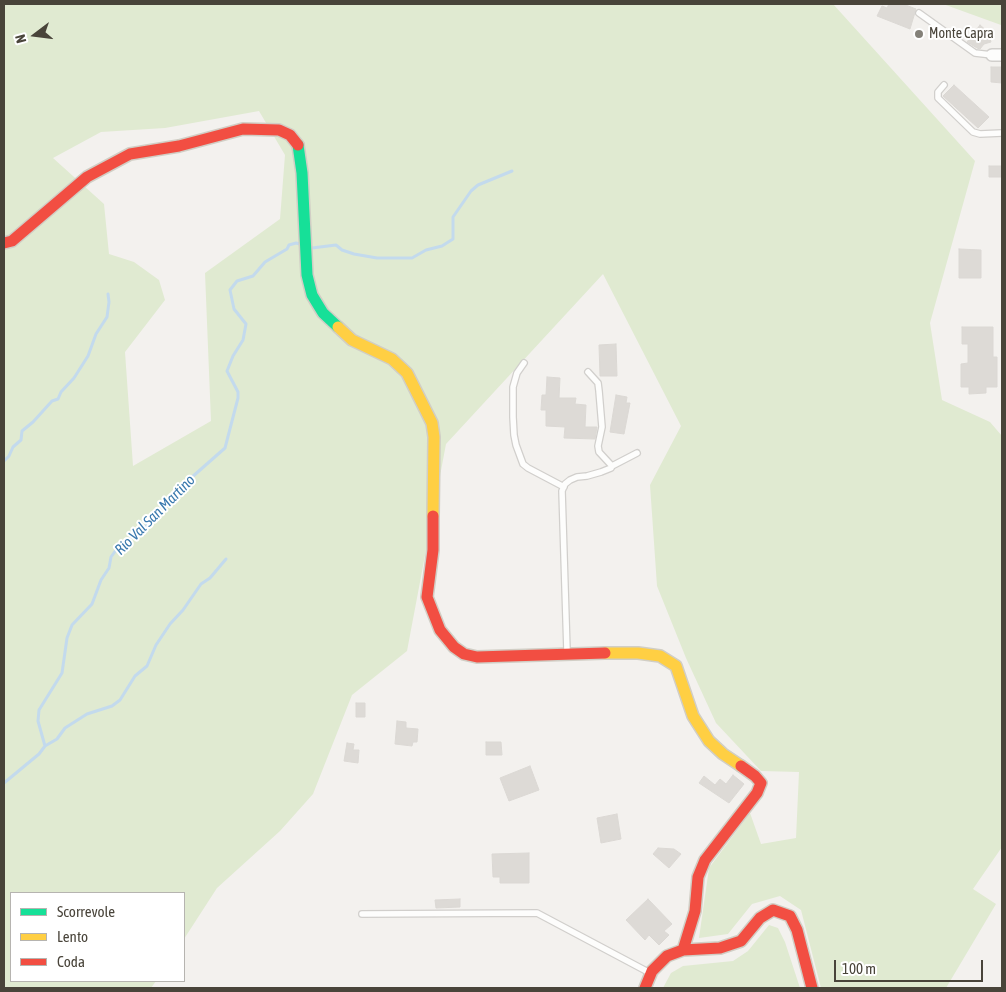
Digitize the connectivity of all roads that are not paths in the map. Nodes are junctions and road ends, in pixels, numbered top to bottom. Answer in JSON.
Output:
{"nodes":[{"id":1,"x":919,"y":13,"type":"dead end"},
{"id":2,"x":997,"y":55,"type":"edge"},
{"id":3,"x":944,"y":85,"type":"dead end"},
{"id":4,"x":1002,"y":133,"type":"edge"},
{"id":5,"x":4,"y":242,"type":"edge"},
{"id":6,"x":524,"y":363,"type":"dead end"},
{"id":7,"x":588,"y":372,"type":"dead end"},
{"id":8,"x":637,"y":454,"type":"dead end"},
{"id":9,"x":612,"y":466,"type":"junction"},
{"id":10,"x":564,"y":487,"type":"junction"},
{"id":11,"x":567,"y":653,"type":"junction"},
{"id":12,"x":362,"y":914,"type":"dead end"},
{"id":13,"x":683,"y":950,"type":"junction"},
{"id":14,"x":651,"y":974,"type":"junction"},
{"id":15,"x":645,"y":988,"type":"edge"},
{"id":16,"x":812,"y":988,"type":"edge"}],
"edges":[{"from":1,"to":2,"type":"lane"},
{"from":3,"to":4,"type":"lane"},
{"from":5,"to":11,"type":"street"},
{"from":6,"to":10,"type":"lane"},
{"from":7,"to":9,"type":"lane"},
{"from":8,"to":9,"type":"lane"},
{"from":9,"to":10,"type":"lane"},
{"from":10,"to":11,"type":"lane"},
{"from":11,"to":13,"type":"street"},
{"from":12,"to":14,"type":"lane"},
{"from":13,"to":14,"type":"street"},
{"from":13,"to":16,"type":"street"},
{"from":14,"to":15,"type":"street"}]}
